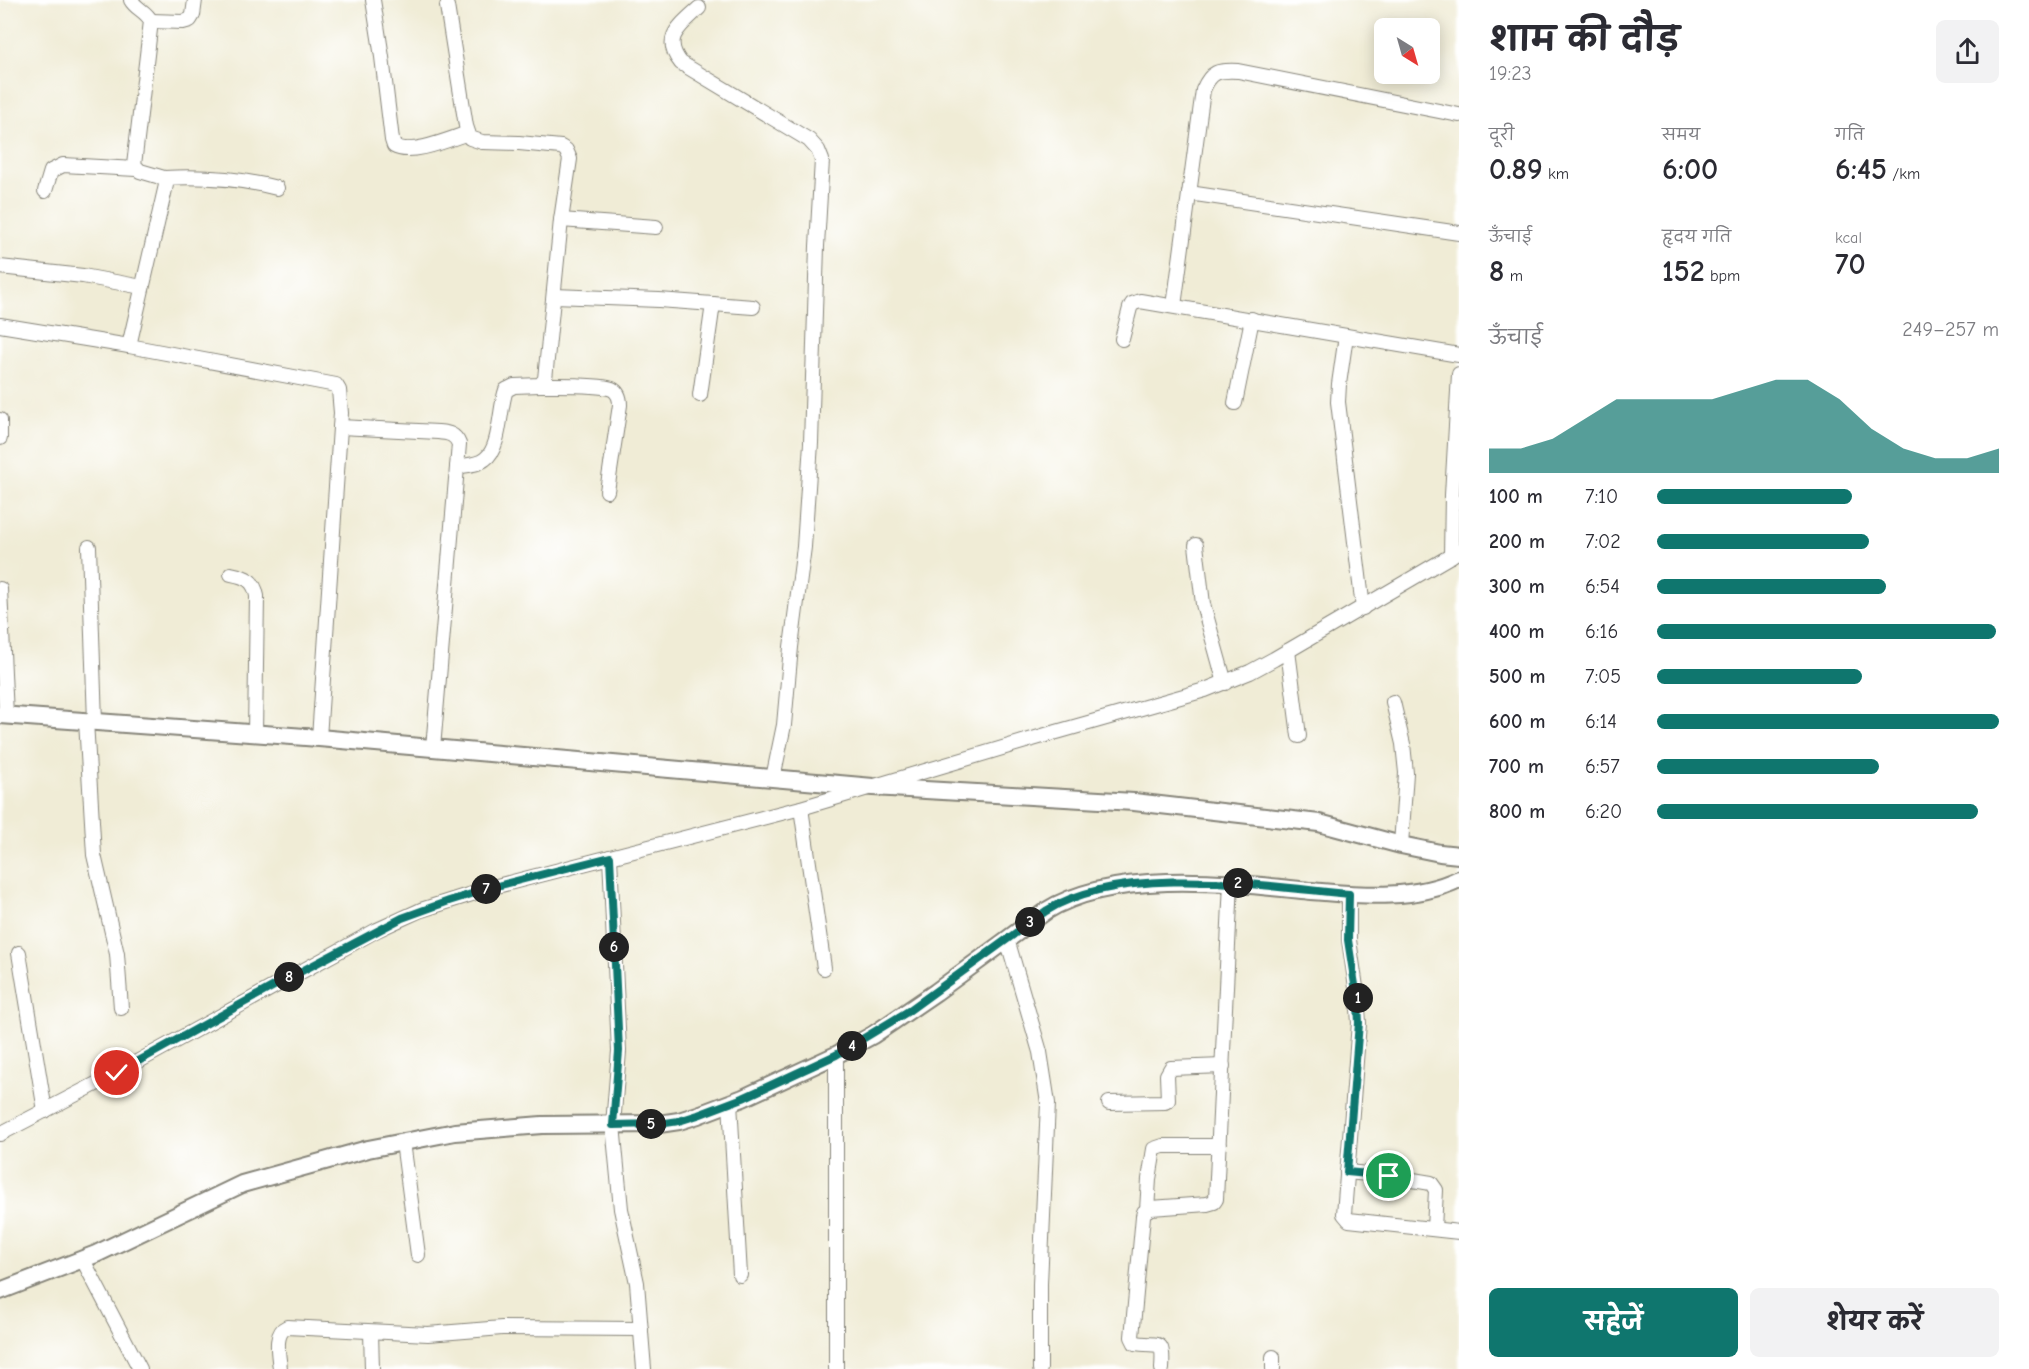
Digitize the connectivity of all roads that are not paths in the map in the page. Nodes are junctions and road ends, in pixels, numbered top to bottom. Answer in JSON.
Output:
{"nodes":[{"id":1,"x":131,"y":0,"type":"edge"},
{"id":2,"x":195,"y":0,"type":"edge"},
{"id":3,"x":373,"y":0,"type":"edge"},
{"id":4,"x":447,"y":6,"type":"dead end"},
{"id":5,"x":699,"y":8,"type":"dead end"},
{"id":6,"x":151,"y":21,"type":"junction"},
{"id":7,"x":1459,"y":115,"type":"edge"},
{"id":8,"x":468,"y":133,"type":"junction"},
{"id":9,"x":136,"y":169,"type":"junction"},
{"id":10,"x":164,"y":178,"type":"junction"},
{"id":11,"x":277,"y":188,"type":"dead end"},
{"id":12,"x":45,"y":191,"type":"dead end"},
{"id":13,"x":1189,"y":193,"type":"junction"},
{"id":14,"x":561,"y":220,"type":"junction"},
{"id":15,"x":656,"y":227,"type":"dead end"},
{"id":16,"x":1459,"y":233,"type":"edge"},
{"id":17,"x":0,"y":267,"type":"edge"},
{"id":18,"x":142,"y":287,"type":"junction"},
{"id":19,"x":554,"y":296,"type":"junction"},
{"id":20,"x":712,"y":304,"type":"junction"},
{"id":21,"x":1174,"y":306,"type":"junction"},
{"id":22,"x":753,"y":307,"type":"dead end"},
{"id":23,"x":1252,"y":319,"type":"junction"},
{"id":24,"x":0,"y":325,"type":"edge"},
{"id":25,"x":1346,"y":336,"type":"junction"},
{"id":26,"x":1122,"y":339,"type":"dead end"},
{"id":27,"x":129,"y":346,"type":"junction"},
{"id":28,"x":1459,"y":355,"type":"edge"},
{"id":29,"x":1459,"y":374,"type":"edge"},
{"id":30,"x":1459,"y":381,"type":"edge"},
{"id":31,"x":540,"y":385,"type":"junction"},
{"id":32,"x":700,"y":395,"type":"dead end"},
{"id":33,"x":1235,"y":403,"type":"dead end"},
{"id":34,"x":0,"y":420,"type":"edge"},
{"id":35,"x":340,"y":427,"type":"junction"},
{"id":36,"x":0,"y":438,"type":"edge"},
{"id":37,"x":457,"y":467,"type":"junction"},
{"id":38,"x":607,"y":491,"type":"dead end"},
{"id":39,"x":1196,"y":545,"type":"dead end"},
{"id":40,"x":89,"y":547,"type":"dead end"},
{"id":41,"x":1455,"y":554,"type":"edge"},
{"id":42,"x":231,"y":574,"type":"dead end"},
{"id":43,"x":0,"y":589,"type":"edge"},
{"id":44,"x":1363,"y":608,"type":"junction"},
{"id":45,"x":1288,"y":651,"type":"junction"},
{"id":46,"x":1225,"y":682,"type":"junction"},
{"id":47,"x":1393,"y":702,"type":"dead end"},
{"id":48,"x":3,"y":715,"type":"edge"},
{"id":49,"x":91,"y":721,"type":"junction"},
{"id":50,"x":255,"y":733,"type":"junction"},
{"id":51,"x":1299,"y":736,"type":"dead end"},
{"id":52,"x":319,"y":738,"type":"junction"},
{"id":53,"x":433,"y":748,"type":"junction"},
{"id":54,"x":773,"y":778,"type":"junction"},
{"id":55,"x":873,"y":787,"type":"junction"},
{"id":56,"x":801,"y":808,"type":"junction"},
{"id":57,"x":1401,"y":845,"type":"junction"},
{"id":58,"x":1459,"y":855,"type":"edge"},
{"id":59,"x":610,"y":857,"type":"junction"},
{"id":60,"x":1459,"y":879,"type":"edge"},
{"id":61,"x":1231,"y":882,"type":"junction"},
{"id":62,"x":1349,"y":894,"type":"junction"},
{"id":63,"x":1007,"y":939,"type":"junction"},
{"id":64,"x":19,"y":953,"type":"dead end"},
{"id":65,"x":824,"y":968,"type":"dead end"},
{"id":66,"x":121,"y":1008,"type":"dead end"},
{"id":67,"x":836,"y":1055,"type":"junction"},
{"id":68,"x":1223,"y":1066,"type":"junction"},
{"id":69,"x":730,"y":1103,"type":"junction"},
{"id":70,"x":1109,"y":1103,"type":"dead end"},
{"id":71,"x":45,"y":1111,"type":"junction"},
{"id":72,"x":613,"y":1125,"type":"junction"},
{"id":73,"x":0,"y":1134,"type":"edge"},
{"id":74,"x":403,"y":1142,"type":"junction"},
{"id":75,"x":1219,"y":1146,"type":"junction"},
{"id":76,"x":1347,"y":1172,"type":"junction"},
{"id":77,"x":1147,"y":1210,"type":"junction"},
{"id":78,"x":1434,"y":1229,"type":"junction"},
{"id":79,"x":1459,"y":1232,"type":"edge"},
{"id":80,"x":418,"y":1255,"type":"dead end"},
{"id":81,"x":83,"y":1260,"type":"junction"},
{"id":82,"x":740,"y":1275,"type":"dead end"},
{"id":83,"x":0,"y":1291,"type":"edge"},
{"id":84,"x":641,"y":1329,"type":"junction"},
{"id":85,"x":371,"y":1332,"type":"junction"},
{"id":86,"x":140,"y":1369,"type":"edge"},
{"id":87,"x":280,"y":1369,"type":"edge"},
{"id":88,"x":372,"y":1369,"type":"edge"},
{"id":89,"x":644,"y":1369,"type":"edge"},
{"id":90,"x":836,"y":1369,"type":"edge"},
{"id":91,"x":1040,"y":1369,"type":"edge"},
{"id":92,"x":1162,"y":1369,"type":"edge"}],
"edges":[{"from":1,"to":6,"type":"street"},
{"from":2,"to":6,"type":"street"},
{"from":3,"to":8,"type":"street"},
{"from":4,"to":8,"type":"street"},
{"from":5,"to":54,"type":"street"},
{"from":6,"to":9,"type":"street"},
{"from":7,"to":13,"type":"street"},
{"from":8,"to":14,"type":"street"},
{"from":9,"to":10,"type":"street"},
{"from":9,"to":12,"type":"street"},
{"from":10,"to":11,"type":"street"},
{"from":10,"to":18,"type":"street"},
{"from":13,"to":16,"type":"street"},
{"from":13,"to":21,"type":"street"},
{"from":14,"to":15,"type":"street"},
{"from":14,"to":19,"type":"street"},
{"from":17,"to":18,"type":"street"},
{"from":18,"to":27,"type":"street"},
{"from":19,"to":20,"type":"street"},
{"from":19,"to":31,"type":"street"},
{"from":20,"to":22,"type":"street"},
{"from":20,"to":32,"type":"street"},
{"from":21,"to":23,"type":"street"},
{"from":21,"to":26,"type":"street"},
{"from":23,"to":25,"type":"street"},
{"from":23,"to":33,"type":"street"},
{"from":24,"to":27,"type":"street"},
{"from":25,"to":28,"type":"street"},
{"from":25,"to":44,"type":"street"},
{"from":27,"to":35,"type":"street"},
{"from":29,"to":30,"type":"street"},
{"from":30,"to":41,"type":"street"},
{"from":31,"to":37,"type":"street"},
{"from":31,"to":38,"type":"street"},
{"from":34,"to":36,"type":"street"},
{"from":35,"to":37,"type":"street"},
{"from":35,"to":52,"type":"street"},
{"from":37,"to":53,"type":"street"},
{"from":39,"to":46,"type":"street"},
{"from":40,"to":49,"type":"street"},
{"from":41,"to":44,"type":"street"},
{"from":42,"to":50,"type":"street"},
{"from":43,"to":48,"type":"street"},
{"from":44,"to":45,"type":"street"},
{"from":45,"to":46,"type":"street"},
{"from":45,"to":51,"type":"street"},
{"from":46,"to":55,"type":"street"},
{"from":47,"to":57,"type":"street"},
{"from":48,"to":49,"type":"street"},
{"from":49,"to":50,"type":"street"},
{"from":49,"to":66,"type":"street"},
{"from":50,"to":52,"type":"street"},
{"from":52,"to":53,"type":"street"},
{"from":53,"to":54,"type":"street"},
{"from":54,"to":55,"type":"street"},
{"from":55,"to":56,"type":"street"},
{"from":55,"to":57,"type":"street"},
{"from":56,"to":59,"type":"street"},
{"from":56,"to":65,"type":"street"},
{"from":57,"to":58,"type":"street"},
{"from":59,"to":71,"type":"street"},
{"from":59,"to":72,"type":"street"},
{"from":60,"to":62,"type":"street"},
{"from":61,"to":62,"type":"street"},
{"from":61,"to":63,"type":"street"},
{"from":61,"to":68,"type":"street"},
{"from":62,"to":76,"type":"street"},
{"from":63,"to":67,"type":"street"},
{"from":63,"to":91,"type":"street"},
{"from":64,"to":71,"type":"street"},
{"from":67,"to":69,"type":"street"},
{"from":67,"to":90,"type":"street"},
{"from":68,"to":70,"type":"street"},
{"from":68,"to":75,"type":"street"},
{"from":69,"to":72,"type":"street"},
{"from":69,"to":82,"type":"street"},
{"from":71,"to":73,"type":"street"},
{"from":72,"to":74,"type":"street"},
{"from":72,"to":84,"type":"street"},
{"from":74,"to":80,"type":"street"},
{"from":74,"to":81,"type":"street"},
{"from":75,"to":77,"type":"street"},
{"from":75,"to":77,"type":"street"},
{"from":76,"to":78,"type":"street"},
{"from":76,"to":78,"type":"street"},
{"from":77,"to":92,"type":"street"},
{"from":78,"to":79,"type":"street"},
{"from":81,"to":83,"type":"street"},
{"from":81,"to":86,"type":"street"},
{"from":84,"to":85,"type":"street"},
{"from":84,"to":89,"type":"street"},
{"from":85,"to":87,"type":"street"},
{"from":85,"to":88,"type":"street"}]}
